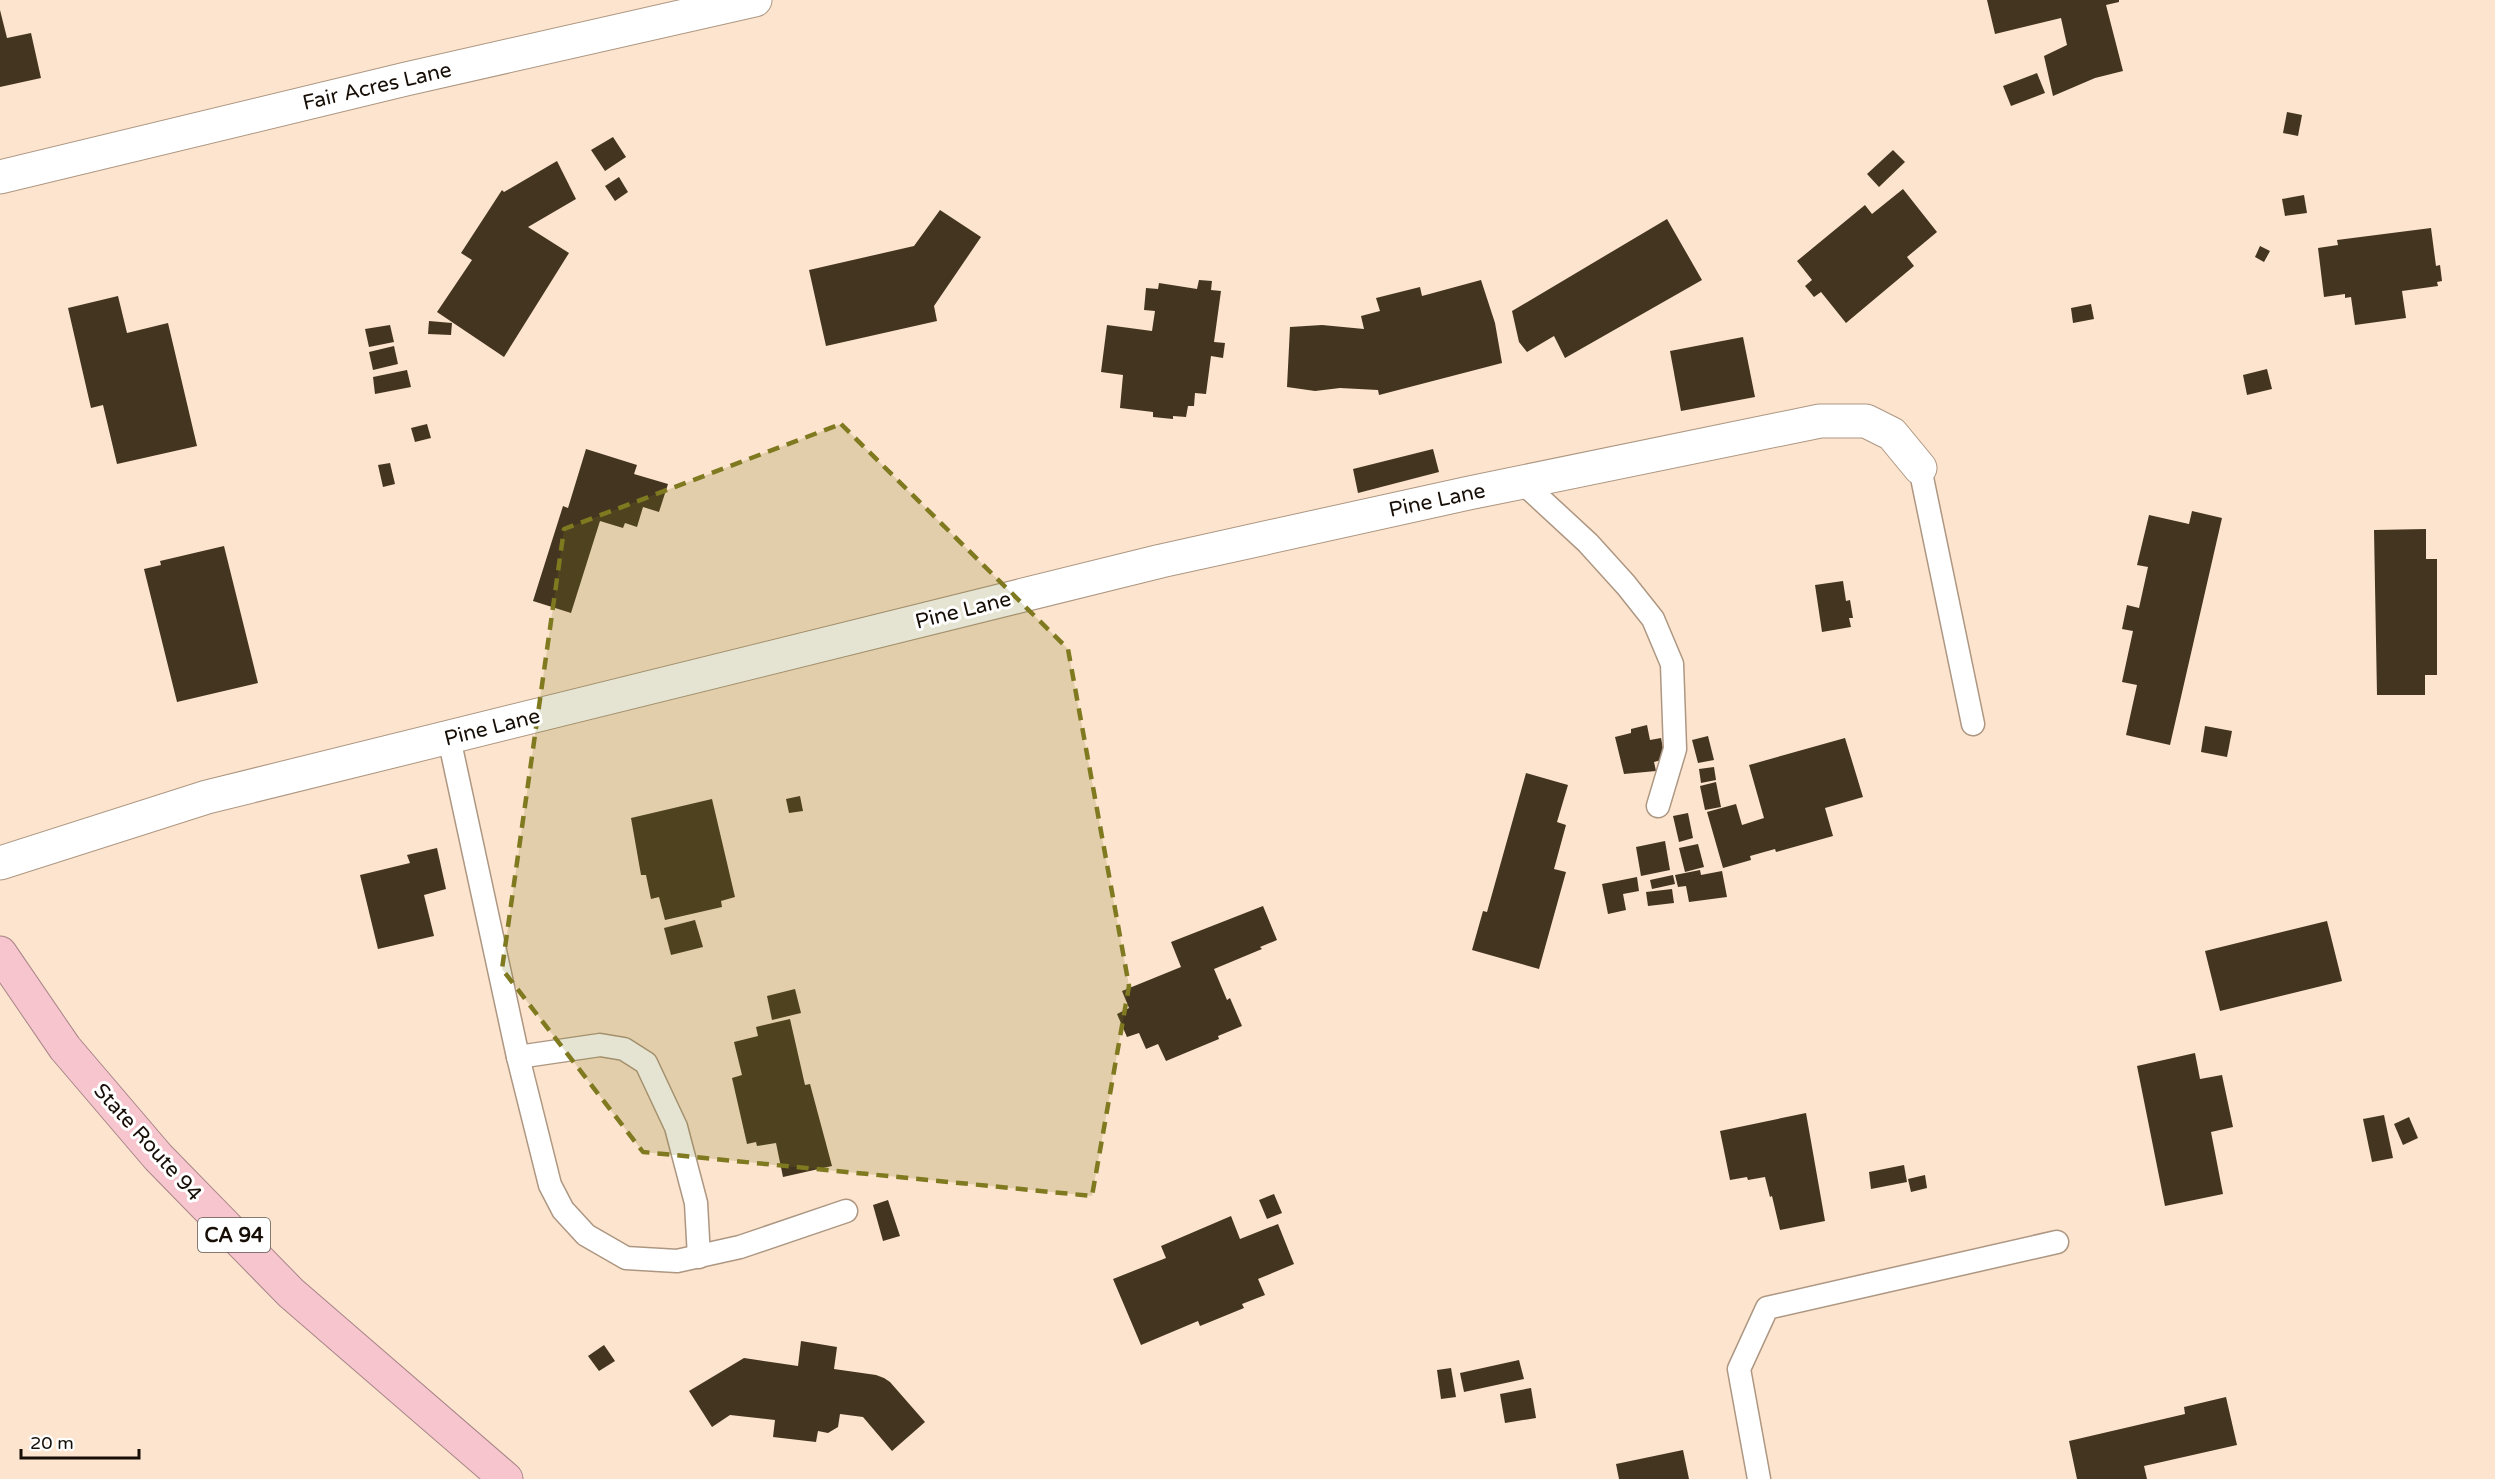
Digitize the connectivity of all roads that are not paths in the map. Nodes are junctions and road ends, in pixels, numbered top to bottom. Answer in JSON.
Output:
{"nodes":[{"id":1,"x":755,"y":0,"type":"edge"},
{"id":2,"x":0,"y":177,"type":"edge"},
{"id":3,"x":1920,"y":468,"type":"joint"},
{"id":4,"x":1522,"y":482,"type":"junction"},
{"id":5,"x":1973,"y":724,"type":"dead end"},
{"id":6,"x":449,"y":738,"type":"junction"},
{"id":7,"x":1658,"y":806,"type":"dead end"},
{"id":8,"x":0,"y":863,"type":"edge"},
{"id":9,"x":0,"y":953,"type":"edge"},
{"id":10,"x":518,"y":1057,"type":"junction"},
{"id":11,"x":846,"y":1212,"type":"dead end"},
{"id":12,"x":2057,"y":1242,"type":"dead end"},
{"id":13,"x":699,"y":1257,"type":"junction"},
{"id":14,"x":506,"y":1479,"type":"edge"},
{"id":15,"x":1759,"y":1479,"type":"edge"}],
"edges":[{"from":1,"to":2,"type":"street","name":"Fair Acres Lane"},
{"from":3,"to":4,"type":"street","name":"Pine Lane"},
{"from":3,"to":5,"type":"lane"},
{"from":4,"to":6,"type":"street","name":"Pine Lane"},
{"from":4,"to":7,"type":"lane"},
{"from":6,"to":8,"type":"street","name":"Pine Lane"},
{"from":6,"to":10,"type":"lane"},
{"from":9,"to":14,"type":"highway","name":"State Route 94","number":"CA 94"},
{"from":10,"to":13,"type":"lane"},
{"from":10,"to":13,"type":"lane"},
{"from":11,"to":13,"type":"lane"},
{"from":12,"to":15,"type":"lane"}]}
